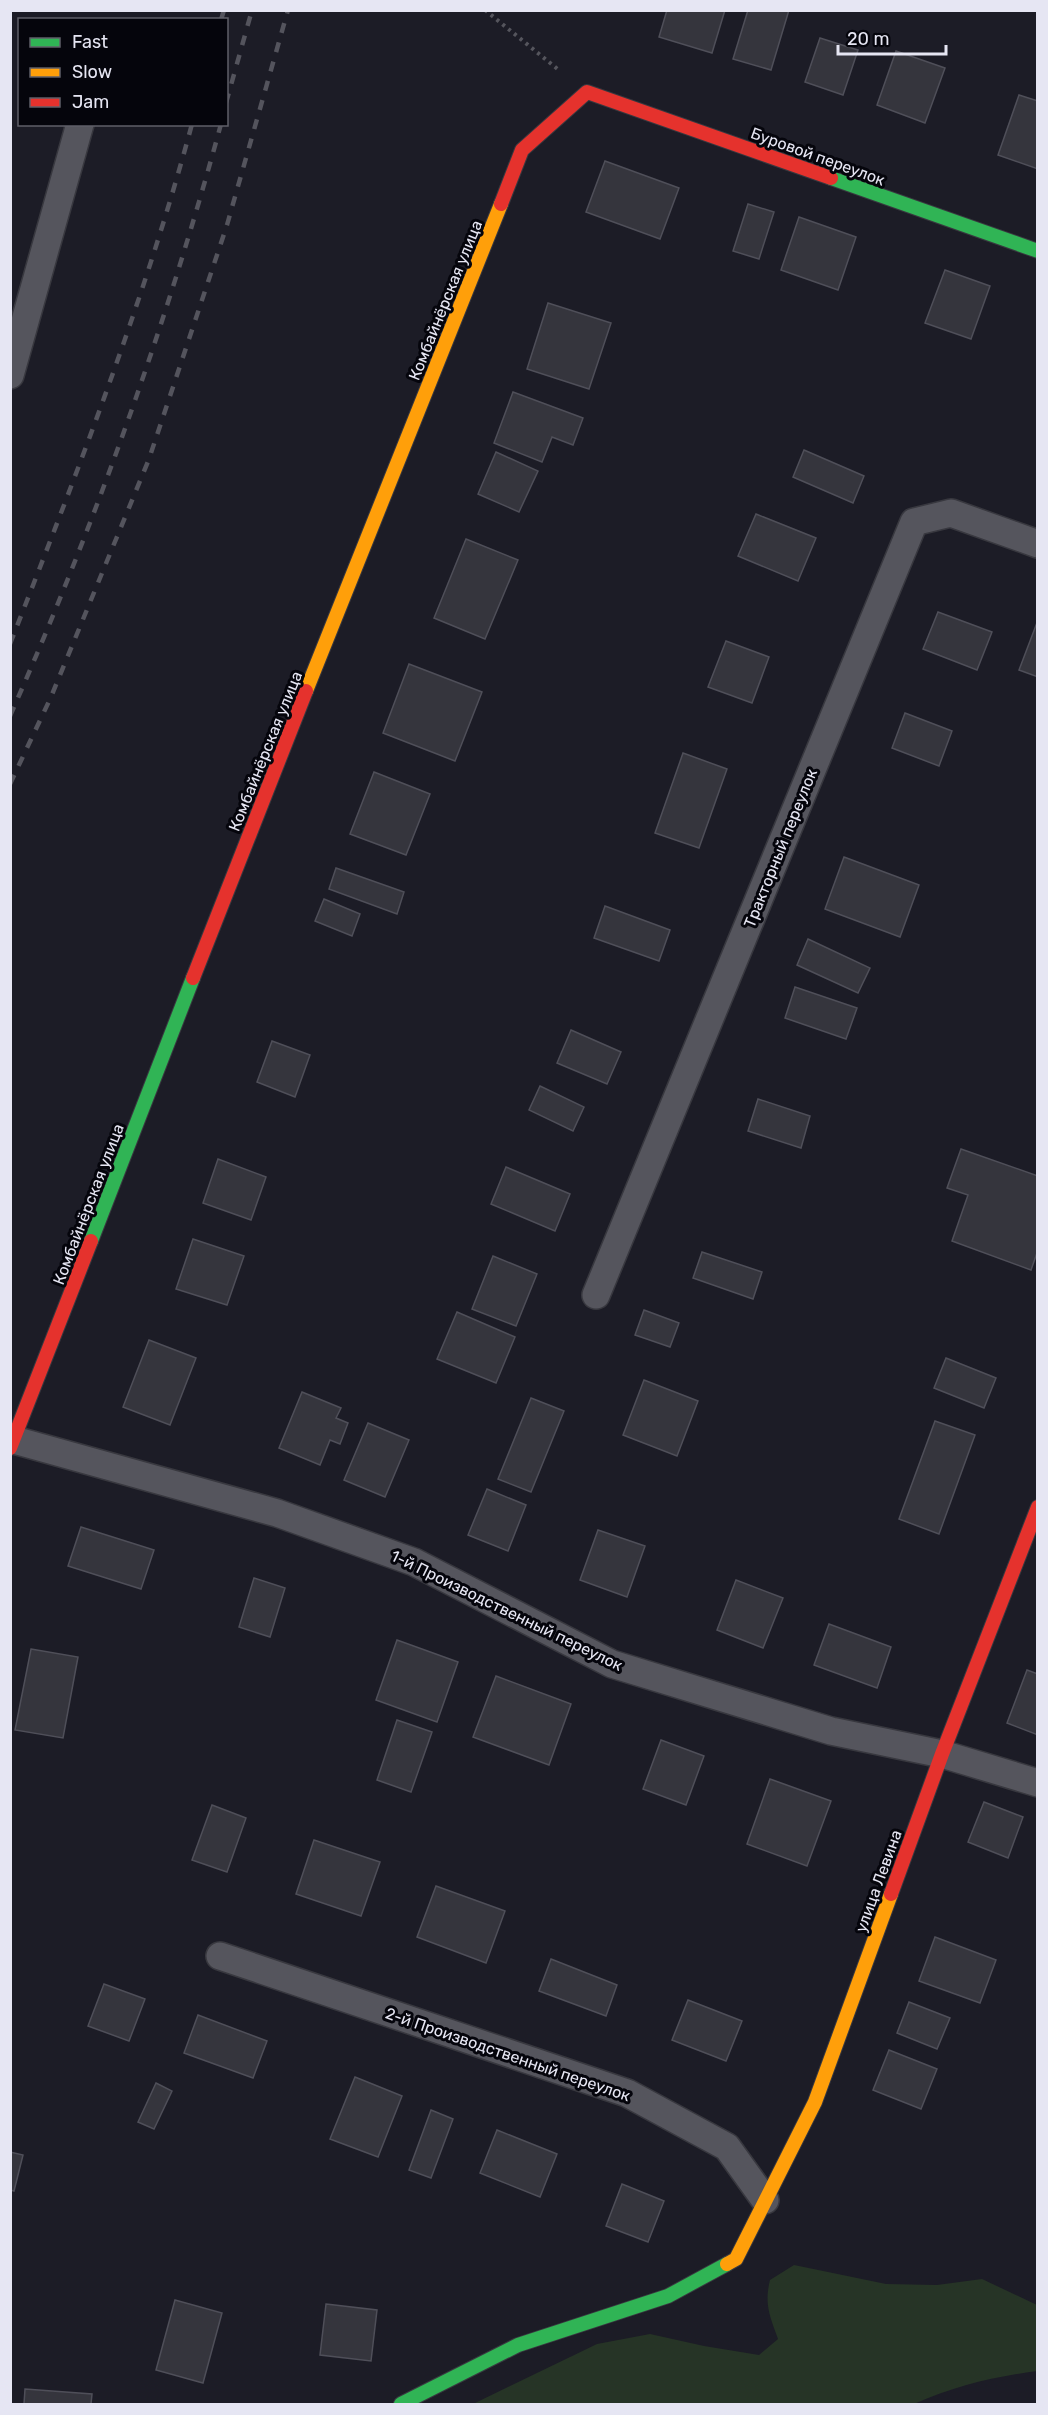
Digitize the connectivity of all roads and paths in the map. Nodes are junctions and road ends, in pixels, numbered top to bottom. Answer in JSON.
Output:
{"nodes":[{"id":1,"x":485,"y":10,"type":"edge"},
{"id":2,"x":587,"y":92,"type":"junction"},
{"id":3,"x":79,"y":126,"type":"edge"},
{"id":4,"x":1038,"y":251,"type":"edge"},
{"id":5,"x":10,"y":375,"type":"edge"},
{"id":6,"x":1038,"y":544,"type":"edge"},
{"id":7,"x":596,"y":1295,"type":"dead end"},
{"id":8,"x":12,"y":1444,"type":"edge"},
{"id":9,"x":1038,"y":1507,"type":"edge"},
{"id":10,"x":942,"y":1754,"type":"junction"},
{"id":11,"x":1038,"y":1784,"type":"edge"},
{"id":12,"x":220,"y":1956,"type":"dead end"},
{"id":13,"x":765,"y":2200,"type":"junction"},
{"id":14,"x":401,"y":2404,"type":"edge"}],
"edges":[{"from":1,"to":2,"type":"path"},
{"from":2,"to":4,"type":"street","name":"Буровой переулок"},
{"from":2,"to":8,"type":"street","name":"Комбайнёрская улица"},
{"from":3,"to":5,"type":"street"},
{"from":6,"to":7,"type":"street","name":"Тракторный переулок"},
{"from":8,"to":10,"type":"street","name":"1-й Производственный переулок"},
{"from":9,"to":10,"type":"street","name":"улица Левина"},
{"from":10,"to":11,"type":"street","name":"1-й Производственный переулок"},
{"from":10,"to":13,"type":"street","name":"улица Левина"},
{"from":12,"to":13,"type":"street","name":"2-й Производственный переулок"},
{"from":13,"to":14,"type":"street","name":"улица Левина"}]}
